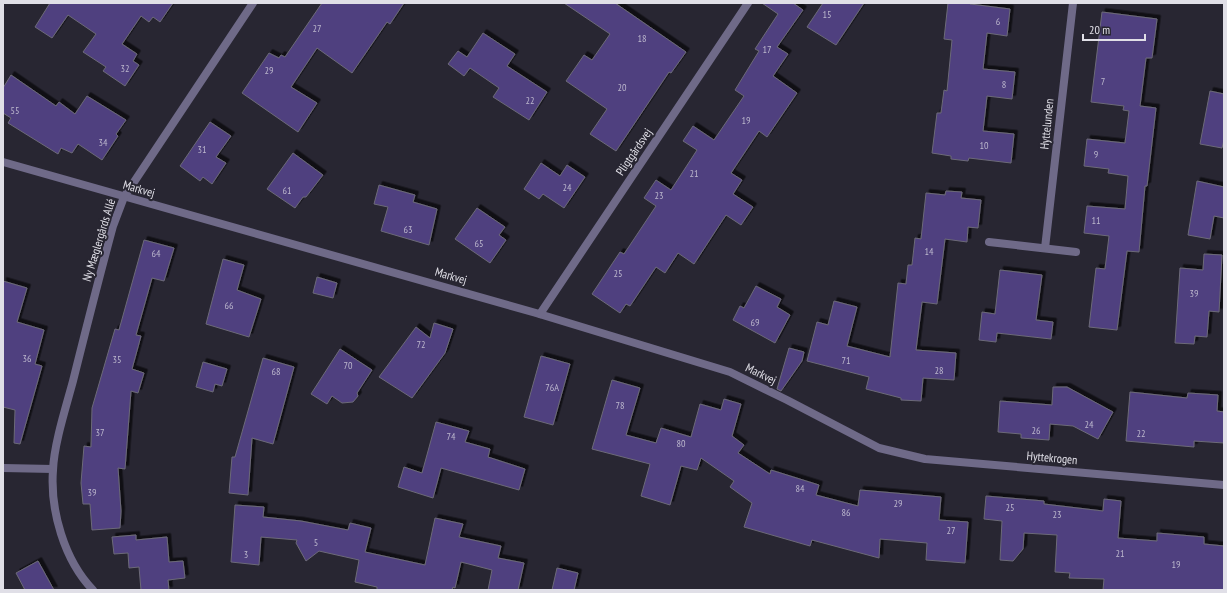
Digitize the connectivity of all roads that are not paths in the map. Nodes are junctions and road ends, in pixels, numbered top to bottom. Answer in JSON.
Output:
{"nodes":[{"id":1,"x":254,"y":3,"type":"edge"},
{"id":2,"x":748,"y":3,"type":"edge"},
{"id":3,"x":1073,"y":3,"type":"edge"},
{"id":4,"x":3,"y":162,"type":"edge"},
{"id":5,"x":124,"y":197,"type":"junction"},
{"id":6,"x":989,"y":242,"type":"dead end"},
{"id":7,"x":1045,"y":248,"type":"junction"},
{"id":8,"x":1076,"y":252,"type":"dead end"},
{"id":9,"x":540,"y":314,"type":"junction"},
{"id":10,"x":878,"y":448,"type":"joint"},
{"id":11,"x":3,"y":468,"type":"edge"},
{"id":12,"x":52,"y":469,"type":"junction"},
{"id":13,"x":1224,"y":485,"type":"edge"},
{"id":14,"x":93,"y":590,"type":"edge"}],
"edges":[{"from":1,"to":5,"type":"street","name":"Ny Mæglergårds Allé"},
{"from":2,"to":9,"type":"street","name":"Pligtgårdsvej"},
{"from":3,"to":7,"type":"street","name":"Hyttelunden"},
{"from":4,"to":5,"type":"street","name":"Markvej"},
{"from":5,"to":9,"type":"street","name":"Markvej"},
{"from":5,"to":12,"type":"street","name":"Ny Mæglergårds Allé"},
{"from":6,"to":7,"type":"street"},
{"from":7,"to":8,"type":"street"},
{"from":9,"to":10,"type":"street","name":"Markvej"},
{"from":10,"to":13,"type":"street","name":"Hyttekrogen"},
{"from":11,"to":12,"type":"street"},
{"from":12,"to":14,"type":"street","name":"Ny Mæglergårds Allé"}]}
